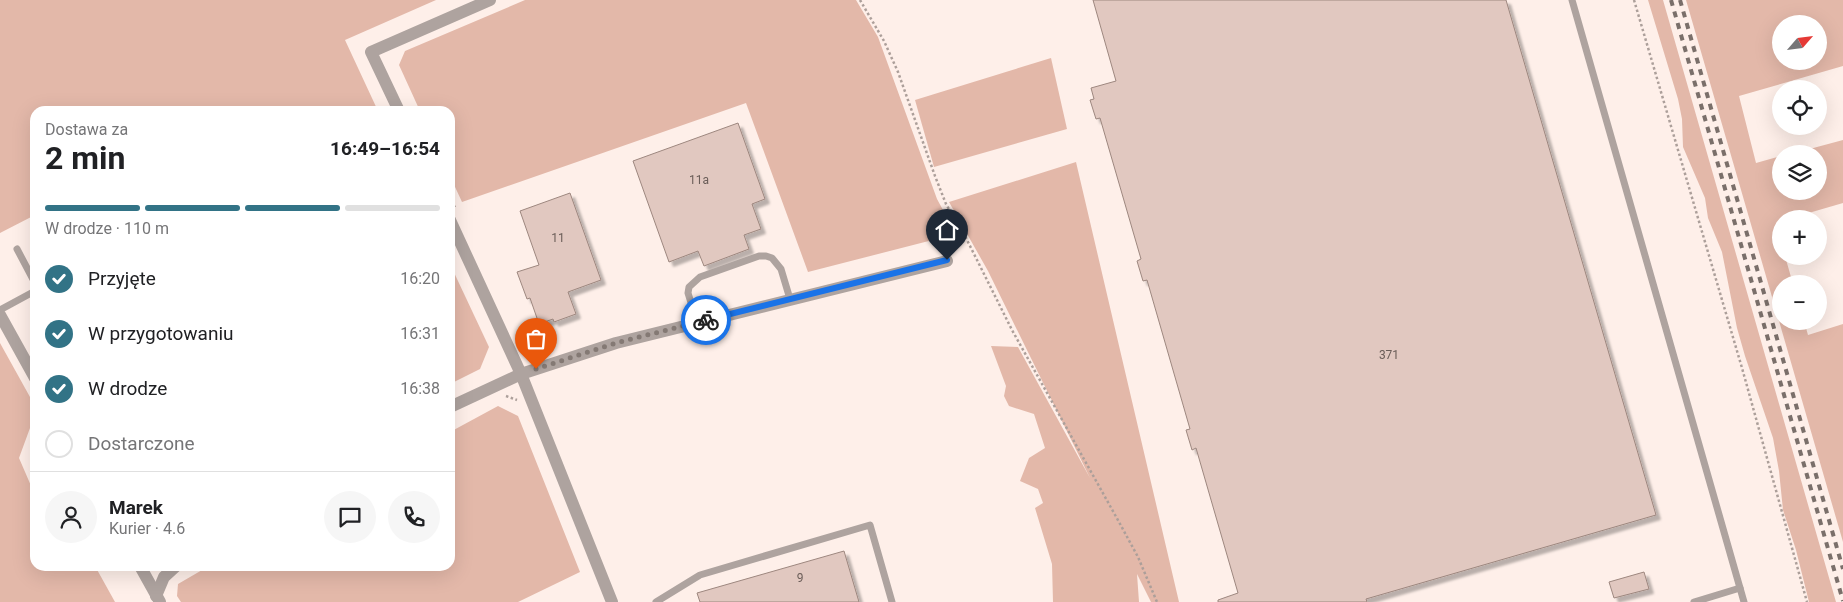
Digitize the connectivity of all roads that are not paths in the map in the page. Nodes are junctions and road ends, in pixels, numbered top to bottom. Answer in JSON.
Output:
{"nodes":[{"id":1,"x":490,"y":0,"type":"edge"},
{"id":2,"x":1572,"y":0,"type":"edge"},
{"id":3,"x":397,"y":106,"type":"edge"},
{"id":4,"x":455,"y":231,"type":"edge"},
{"id":5,"x":17,"y":249,"type":"dead end"},
{"id":6,"x":947,"y":260,"type":"dead end"},
{"id":7,"x":30,"y":274,"type":"edge"},
{"id":8,"x":30,"y":294,"type":"edge"},
{"id":9,"x":790,"y":299,"type":"junction"},
{"id":10,"x":0,"y":310,"type":"edge"},
{"id":11,"x":0,"y":315,"type":"edge"},
{"id":12,"x":697,"y":322,"type":"junction"},
{"id":13,"x":30,"y":369,"type":"edge"},
{"id":14,"x":521,"y":374,"type":"junction"},
{"id":15,"x":455,"y":405,"type":"edge"},
{"id":16,"x":143,"y":571,"type":"edge"},
{"id":17,"x":171,"y":571,"type":"edge"},
{"id":18,"x":1740,"y":588,"type":"junction"},
{"id":19,"x":158,"y":599,"type":"edge"},
{"id":20,"x":612,"y":602,"type":"edge"},
{"id":21,"x":656,"y":602,"type":"edge"},
{"id":22,"x":892,"y":602,"type":"edge"},
{"id":23,"x":1694,"y":602,"type":"edge"},
{"id":24,"x":1744,"y":602,"type":"edge"}],
"edges":[{"from":1,"to":3,"type":"street"},
{"from":2,"to":18,"type":"lane"},
{"from":4,"to":14,"type":"street"},
{"from":5,"to":7,"type":"lane"},
{"from":6,"to":9,"type":"street"},
{"from":8,"to":10,"type":"lane"},
{"from":9,"to":12,"type":"street"},
{"from":9,"to":12,"type":"lane"},
{"from":11,"to":13,"type":"street"},
{"from":12,"to":14,"type":"street"},
{"from":14,"to":15,"type":"street"},
{"from":14,"to":20,"type":"street"},
{"from":16,"to":19,"type":"street"},
{"from":17,"to":19,"type":"street"},
{"from":18,"to":23,"type":"lane"},
{"from":18,"to":24,"type":"lane"},
{"from":21,"to":22,"type":"lane"}]}
